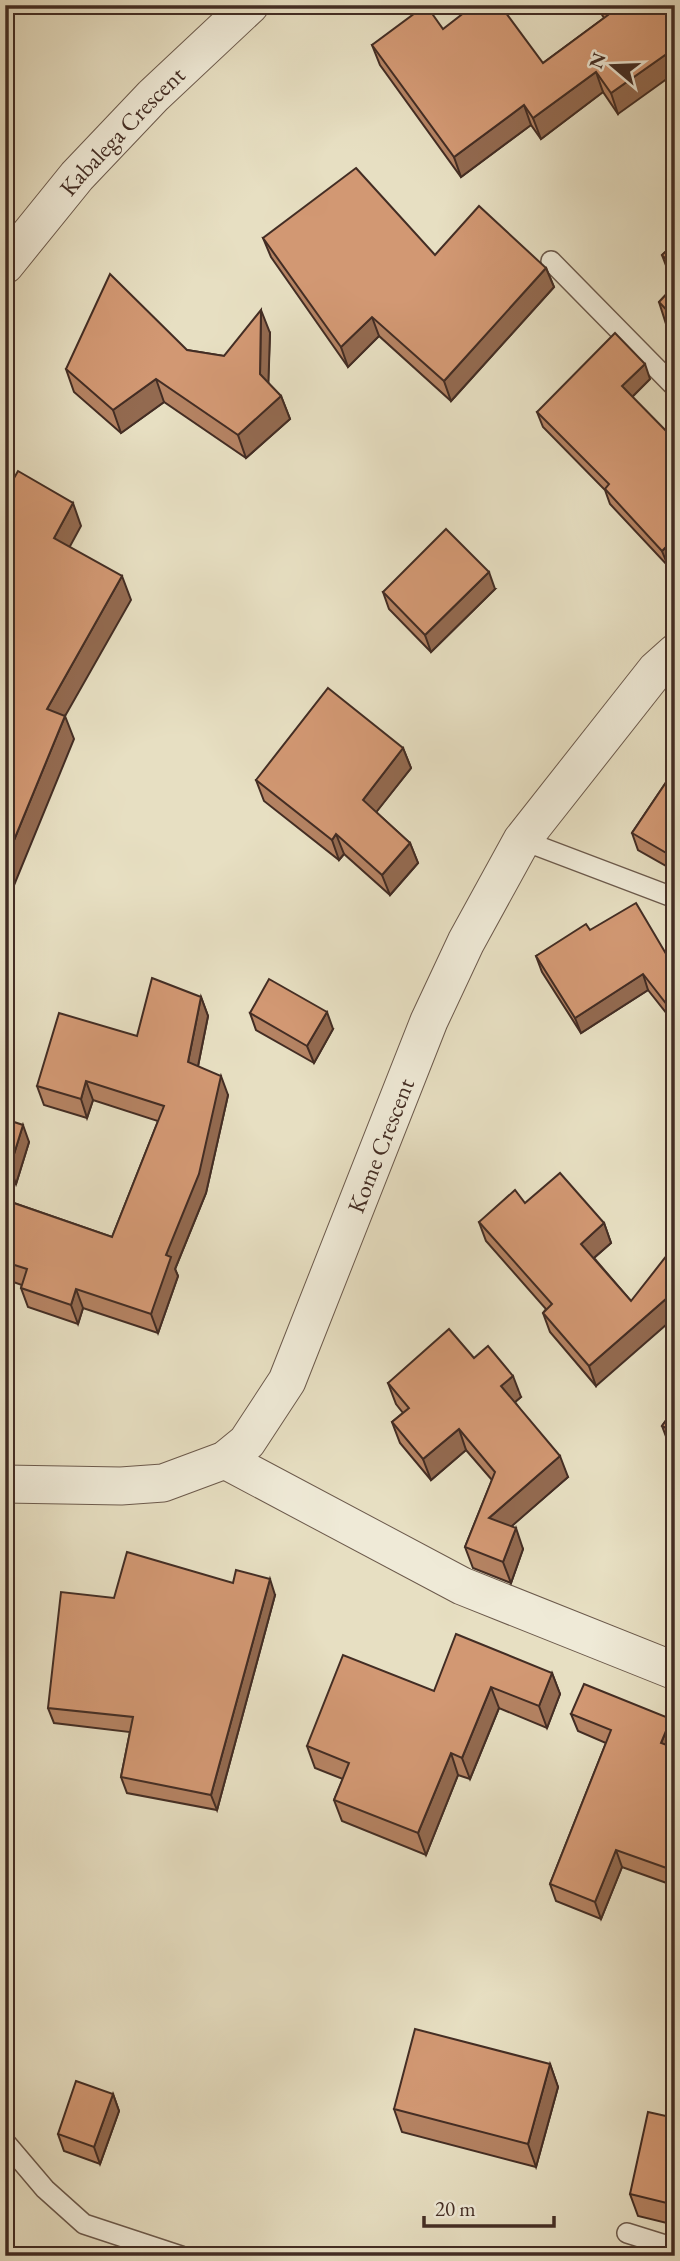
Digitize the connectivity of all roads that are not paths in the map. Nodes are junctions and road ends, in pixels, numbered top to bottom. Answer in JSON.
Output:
{"nodes":[{"id":1,"x":250,"y":5,"type":"edge"},
{"id":2,"x":551,"y":261,"type":"dead end"},
{"id":3,"x":5,"y":265,"type":"edge"},
{"id":4,"x":675,"y":387,"type":"edge"},
{"id":5,"x":675,"y":653,"type":"edge"},
{"id":6,"x":522,"y":840,"type":"junction"},
{"id":7,"x":675,"y":898,"type":"edge"},
{"id":8,"x":225,"y":1460,"type":"junction"},
{"id":9,"x":5,"y":1484,"type":"edge"},
{"id":10,"x":675,"y":1671,"type":"edge"},
{"id":11,"x":5,"y":2142,"type":"edge"},
{"id":12,"x":627,"y":2233,"type":"dead end"},
{"id":13,"x":675,"y":2248,"type":"edge"},
{"id":14,"x":181,"y":2256,"type":"edge"}],
"edges":[{"from":1,"to":3,"type":"street","name":"Kabalega Crescent"},
{"from":2,"to":4,"type":"lane"},
{"from":5,"to":6,"type":"street","name":"Kome Crescent"},
{"from":6,"to":7,"type":"lane"},
{"from":6,"to":8,"type":"street","name":"Kome Crescent"},
{"from":8,"to":9,"type":"street","name":"Kome Crescent"},
{"from":8,"to":10,"type":"street"},
{"from":11,"to":14,"type":"lane"},
{"from":12,"to":13,"type":"lane"}]}
